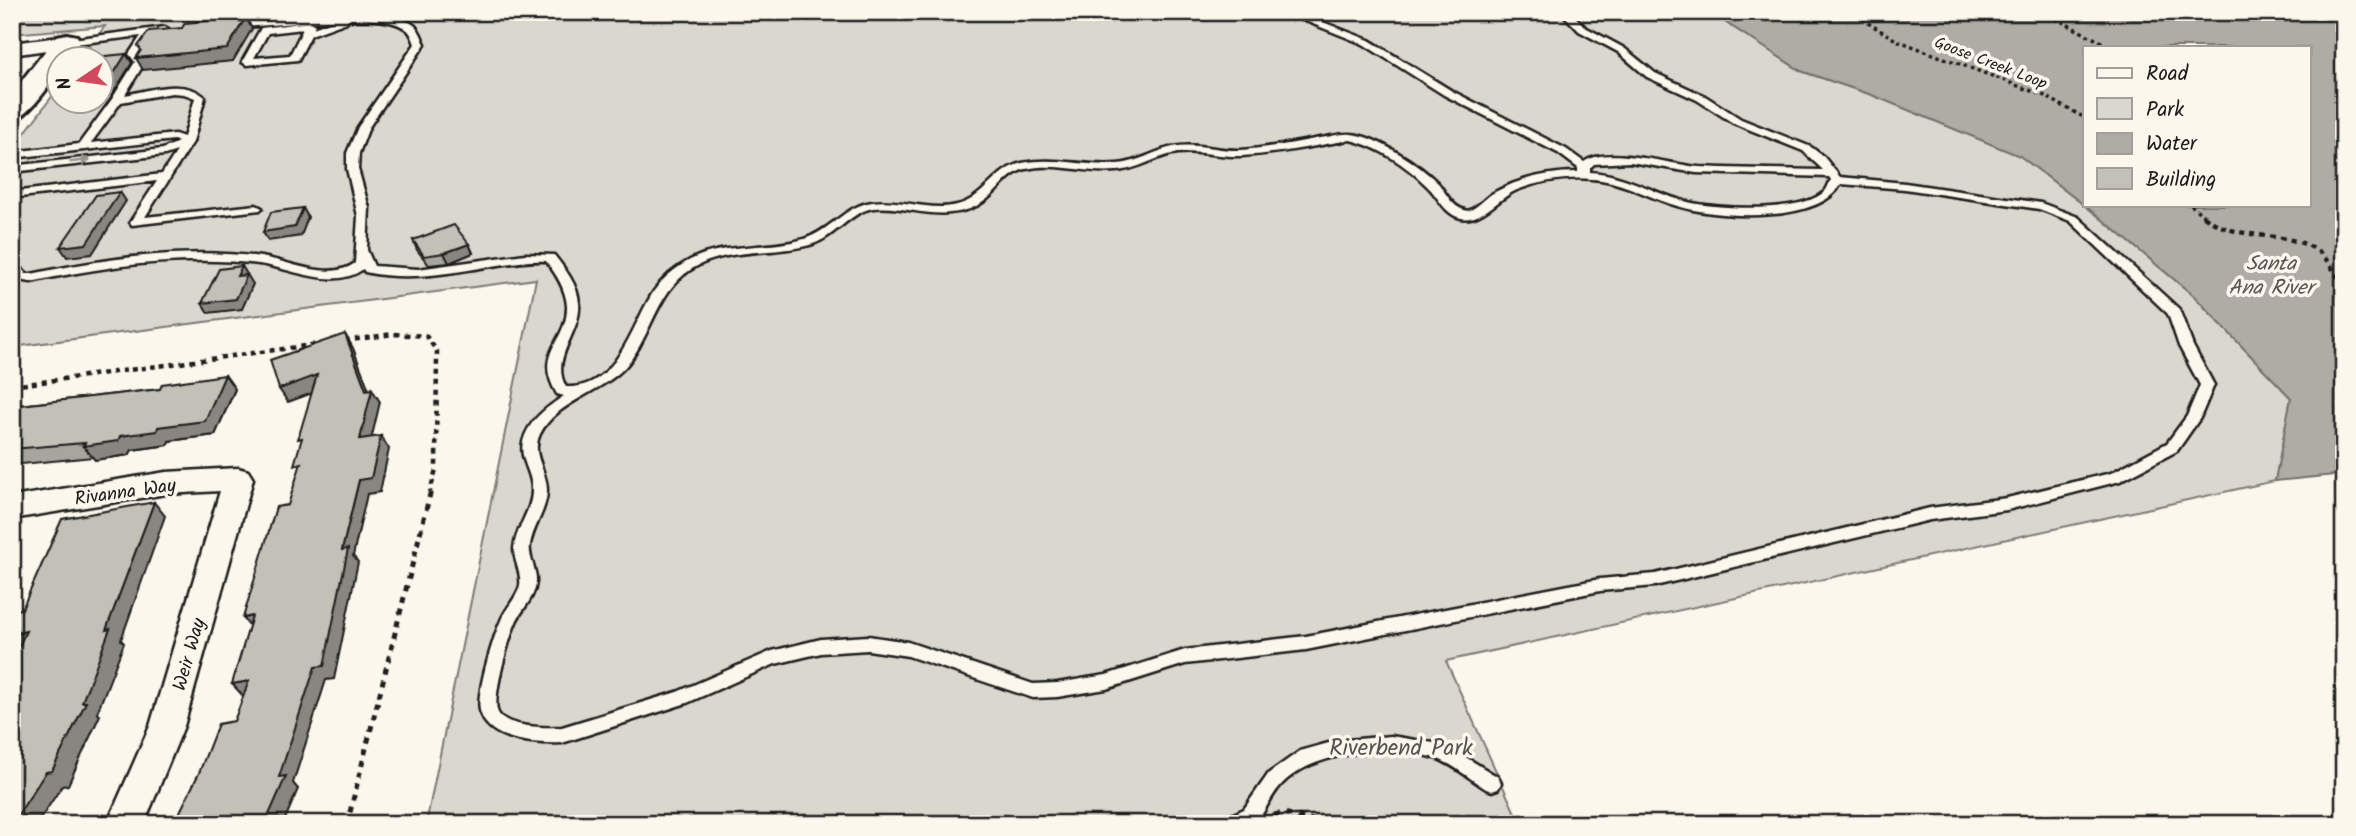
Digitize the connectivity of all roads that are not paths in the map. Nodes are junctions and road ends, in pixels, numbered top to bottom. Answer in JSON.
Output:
{"nodes":[{"id":1,"x":380,"y":12,"type":"edge"},
{"id":2,"x":1288,"y":12,"type":"edge"},
{"id":3,"x":1566,"y":12,"type":"edge"},
{"id":4,"x":332,"y":15,"type":"edge"},
{"id":5,"x":366,"y":16,"type":"junction"},
{"id":6,"x":350,"y":17,"type":"junction"},
{"id":7,"x":219,"y":25,"type":"edge"},
{"id":8,"x":182,"y":29,"type":"edge"},
{"id":9,"x":149,"y":32,"type":"junction"},
{"id":10,"x":307,"y":34,"type":"junction"},
{"id":11,"x":67,"y":42,"type":"junction"},
{"id":12,"x":12,"y":49,"type":"edge"},
{"id":13,"x":117,"y":100,"type":"junction"},
{"id":14,"x":12,"y":112,"type":"edge"},
{"id":15,"x":188,"y":142,"type":"junction"},
{"id":16,"x":83,"y":147,"type":"junction"},
{"id":17,"x":12,"y":155,"type":"edge"},
{"id":18,"x":12,"y":169,"type":"edge"},
{"id":19,"x":1584,"y":171,"type":"junction"},
{"id":20,"x":165,"y":177,"type":"junction"},
{"id":21,"x":1835,"y":177,"type":"junction"},
{"id":22,"x":12,"y":195,"type":"edge"},
{"id":23,"x":256,"y":208,"type":"dead end"},
{"id":24,"x":12,"y":264,"type":"edge"},
{"id":25,"x":580,"y":392,"type":"junction"},
{"id":26,"x":237,"y":479,"type":"joint"},
{"id":27,"x":12,"y":508,"type":"edge"},
{"id":28,"x":1492,"y":783,"type":"dead end"},
{"id":29,"x":1234,"y":823,"type":"edge"},
{"id":30,"x":125,"y":824,"type":"edge"}],
"edges":[{"from":1,"to":5,"type":"lane"},
{"from":2,"to":19,"type":"lane"},
{"from":3,"to":21,"type":"lane"},
{"from":4,"to":6,"type":"lane"},
{"from":4,"to":7,"type":"lane"},
{"from":5,"to":6,"type":"lane"},
{"from":5,"to":25,"type":"lane"},
{"from":6,"to":10,"type":"lane"},
{"from":6,"to":24,"type":"lane"},
{"from":8,"to":9,"type":"lane"},
{"from":9,"to":11,"type":"lane"},
{"from":9,"to":13,"type":"lane"},
{"from":10,"to":10,"type":"lane"},
{"from":11,"to":12,"type":"street"},
{"from":11,"to":14,"type":"street"},
{"from":13,"to":15,"type":"lane"},
{"from":13,"to":16,"type":"lane"},
{"from":15,"to":16,"type":"lane"},
{"from":18,"to":15,"type":"lane","one_way":true},
{"from":15,"to":20,"type":"lane"},
{"from":16,"to":17,"type":"lane"},
{"from":19,"to":21,"type":"lane"},
{"from":19,"to":21,"type":"lane"},
{"from":19,"to":25,"type":"lane"},
{"from":20,"to":22,"type":"lane"},
{"from":20,"to":23,"type":"lane"},
{"from":21,"to":25,"type":"lane"},
{"from":26,"to":27,"type":"street","name":"Rivanna Way"},
{"from":26,"to":30,"type":"street","name":"Weir Way"},
{"from":28,"to":29,"type":"lane"}]}
